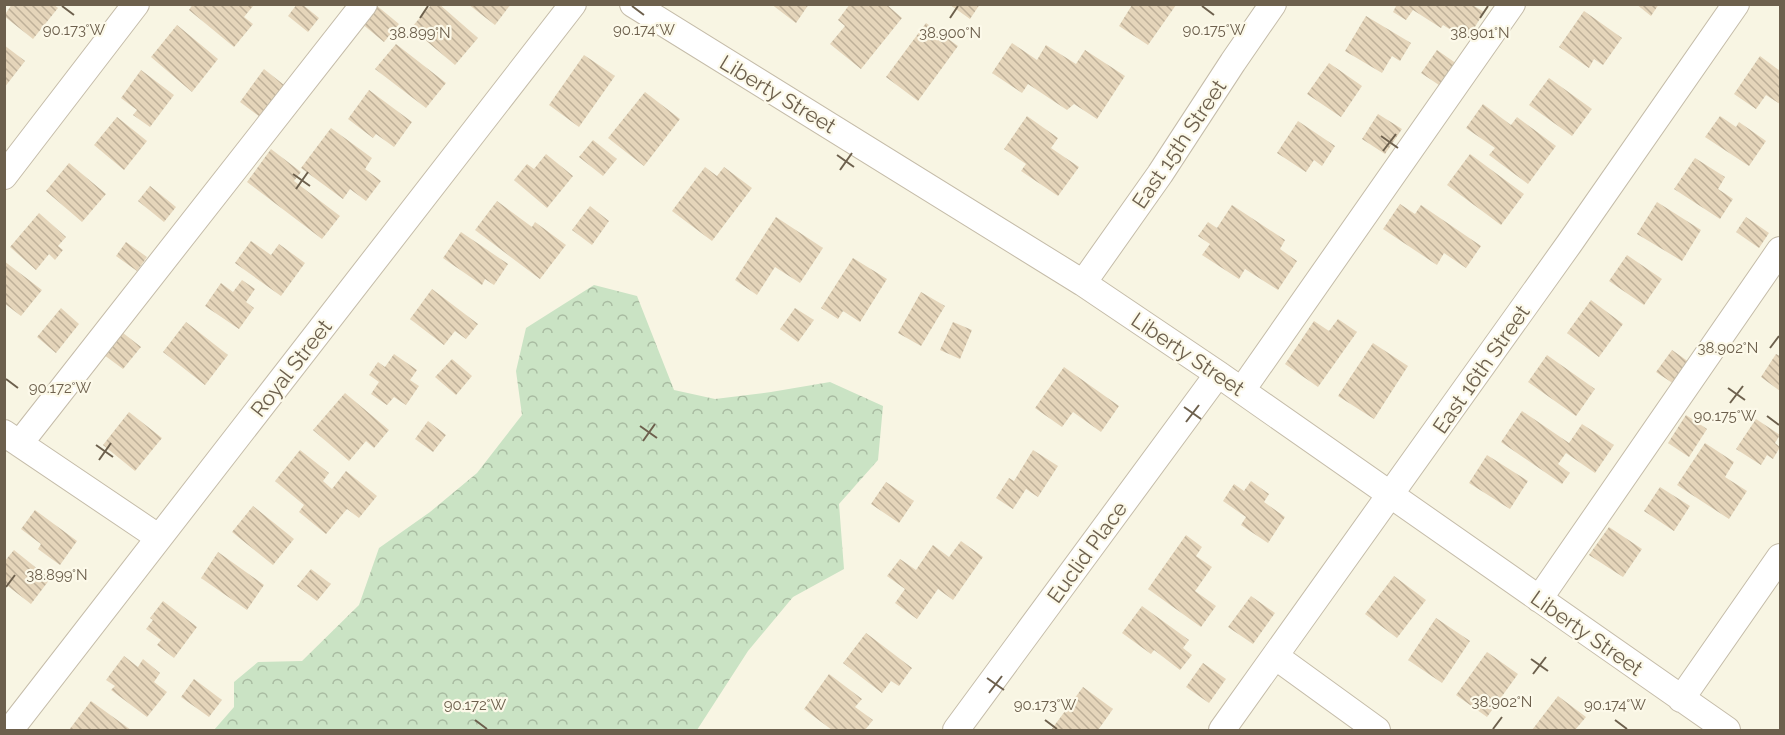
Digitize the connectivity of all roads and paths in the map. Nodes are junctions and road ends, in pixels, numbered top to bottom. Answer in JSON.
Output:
{"nodes":[{"id":1,"x":136,"y":4,"type":"edge"},
{"id":2,"x":364,"y":4,"type":"edge"},
{"id":3,"x":573,"y":4,"type":"edge"},
{"id":4,"x":633,"y":4,"type":"edge"},
{"id":5,"x":1274,"y":4,"type":"edge"},
{"id":6,"x":1512,"y":4,"type":"edge"},
{"id":7,"x":1736,"y":4,"type":"edge"},
{"id":8,"x":660,"y":12,"type":"edge"},
{"id":9,"x":4,"y":176,"type":"edge"},
{"id":10,"x":1780,"y":250,"type":"edge"},
{"id":11,"x":1083,"y":283,"type":"junction"},
{"id":12,"x":1218,"y":374,"type":"junction"},
{"id":13,"x":1242,"y":390,"type":"junction"},
{"id":14,"x":12,"y":438,"type":"edge"},
{"id":15,"x":1390,"y":495,"type":"junction"},
{"id":16,"x":158,"y":537,"type":"junction"},
{"id":17,"x":1780,"y":557,"type":"edge"},
{"id":18,"x":1539,"y":599,"type":"junction"},
{"id":19,"x":1275,"y":656,"type":"junction"},
{"id":20,"x":1681,"y":699,"type":"junction"},
{"id":21,"x":1713,"y":727,"type":"edge"},
{"id":22,"x":10,"y":730,"type":"edge"},
{"id":23,"x":956,"y":730,"type":"edge"},
{"id":24,"x":1222,"y":730,"type":"edge"},
{"id":25,"x":1377,"y":730,"type":"edge"}],
"edges":[{"from":1,"to":9,"type":"street"},
{"from":2,"to":14,"type":"street"},
{"from":3,"to":16,"type":"street","name":"Royal Street"},
{"from":4,"to":8,"type":"street","name":"Liberty Street"},
{"from":5,"to":11,"type":"street","name":"East 15th Street"},
{"from":6,"to":13,"type":"street"},
{"from":7,"to":15,"type":"street","name":"East 16th Street"},
{"from":8,"to":11,"type":"street","name":"Liberty Street"},
{"from":10,"to":18,"type":"street"},
{"from":11,"to":12,"type":"street","name":"Liberty Street"},
{"from":12,"to":13,"type":"street","name":"Liberty Street"},
{"from":12,"to":23,"type":"street","name":"Euclid Place"},
{"from":13,"to":15,"type":"street","name":"Liberty Street"},
{"from":14,"to":16,"type":"street"},
{"from":15,"to":18,"type":"street","name":"Liberty Street"},
{"from":15,"to":19,"type":"street","name":"East 16th Street"},
{"from":16,"to":22,"type":"street","name":"Royal Street"},
{"from":17,"to":20,"type":"street"},
{"from":18,"to":20,"type":"street","name":"Liberty Street"},
{"from":19,"to":24,"type":"street","name":"East 16th Street"},
{"from":19,"to":25,"type":"street"},
{"from":20,"to":21,"type":"street","name":"Liberty Street"}]}
